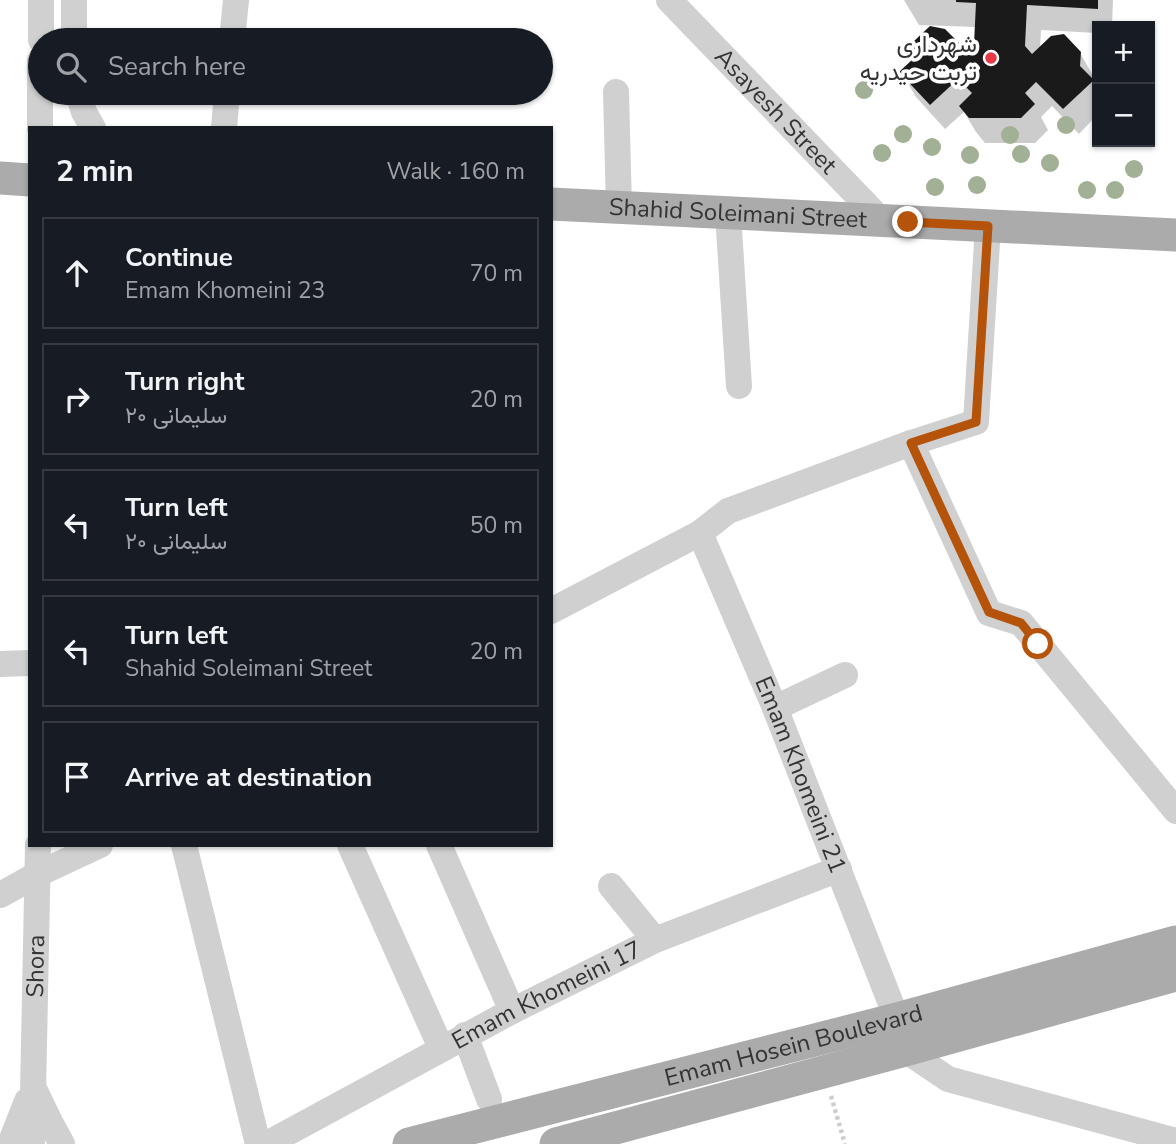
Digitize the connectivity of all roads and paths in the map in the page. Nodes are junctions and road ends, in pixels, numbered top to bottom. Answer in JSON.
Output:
{"nodes":[{"id":1,"x":41,"y":0,"type":"edge"},
{"id":2,"x":74,"y":0,"type":"edge"},
{"id":3,"x":236,"y":0,"type":"edge"},
{"id":4,"x":669,"y":0,"type":"edge"},
{"id":5,"x":41,"y":28,"type":"edge"},
{"id":6,"x":74,"y":28,"type":"edge"},
{"id":7,"x":233,"y":28,"type":"edge"},
{"id":8,"x":616,"y":92,"type":"dead end"},
{"id":9,"x":40,"y":105,"type":"edge"},
{"id":10,"x":75,"y":105,"type":"edge"},
{"id":11,"x":81,"y":105,"type":"edge"},
{"id":12,"x":226,"y":105,"type":"edge"},
{"id":13,"x":40,"y":126,"type":"edge"},
{"id":14,"x":74,"y":126,"type":"edge"},
{"id":15,"x":92,"y":126,"type":"edge"},
{"id":16,"x":224,"y":126,"type":"edge"},
{"id":17,"x":0,"y":178,"type":"edge"},
{"id":18,"x":28,"y":180,"type":"edge"},
{"id":19,"x":553,"y":204,"type":"edge"},
{"id":20,"x":619,"y":208,"type":"junction"},
{"id":21,"x":728,"y":213,"type":"junction"},
{"id":22,"x":882,"y":221,"type":"junction"},
{"id":23,"x":988,"y":226,"type":"junction"},
{"id":24,"x":1176,"y":235,"type":"edge"},
{"id":25,"x":739,"y":386,"type":"dead end"},
{"id":26,"x":911,"y":443,"type":"junction"},
{"id":27,"x":700,"y":533,"type":"junction"},
{"id":28,"x":553,"y":610,"type":"edge"},
{"id":29,"x":28,"y":663,"type":"edge"},
{"id":30,"x":0,"y":664,"type":"edge"},
{"id":31,"x":845,"y":675,"type":"dead end"},
{"id":32,"x":775,"y":708,"type":"junction"},
{"id":33,"x":1176,"y":811,"type":"edge"},
{"id":34,"x":38,"y":847,"type":"edge"},
{"id":35,"x":96,"y":847,"type":"edge"},
{"id":36,"x":184,"y":847,"type":"edge"},
{"id":37,"x":351,"y":847,"type":"edge"},
{"id":38,"x":440,"y":847,"type":"edge"},
{"id":39,"x":839,"y":869,"type":"junction"},
{"id":40,"x":38,"y":874,"type":"junction"},
{"id":41,"x":611,"y":886,"type":"dead end"},
{"id":42,"x":0,"y":895,"type":"edge"},
{"id":43,"x":655,"y":940,"type":"junction"},
{"id":44,"x":1176,"y":942,"type":"edge"},
{"id":45,"x":1176,"y":975,"type":"edge"},
{"id":46,"x":512,"y":1011,"type":"junction"},
{"id":47,"x":465,"y":1035,"type":"junction"},
{"id":48,"x":901,"y":1035,"type":"junction"},
{"id":49,"x":441,"y":1048,"type":"junction"},
{"id":50,"x":824,"y":1072,"type":"junction"},
{"id":51,"x":33,"y":1086,"type":"junction"},
{"id":52,"x":489,"y":1098,"type":"dead end"},
{"id":53,"x":1176,"y":1141,"type":"edge"},
{"id":54,"x":10,"y":1144,"type":"edge"},
{"id":55,"x":32,"y":1144,"type":"edge"},
{"id":56,"x":62,"y":1144,"type":"edge"},
{"id":57,"x":258,"y":1144,"type":"edge"},
{"id":58,"x":267,"y":1144,"type":"edge"},
{"id":59,"x":409,"y":1144,"type":"edge"},
{"id":60,"x":556,"y":1144,"type":"edge"},
{"id":61,"x":845,"y":1144,"type":"edge"}],
"edges":[{"from":1,"to":5,"type":"street"},
{"from":2,"to":6,"type":"street"},
{"from":3,"to":7,"type":"street"},
{"from":4,"to":22,"type":"street","name":"Asayesh Street"},
{"from":8,"to":20,"type":"street"},
{"from":9,"to":13,"type":"street"},
{"from":10,"to":14,"type":"street"},
{"from":11,"to":15,"type":"street"},
{"from":12,"to":16,"type":"street"},
{"from":17,"to":18,"type":"main road"},
{"from":19,"to":20,"type":"main road","name":"Shahid Soleimani Street"},
{"from":20,"to":21,"type":"main road","name":"Shahid Soleimani Street"},
{"from":21,"to":22,"type":"main road","name":"Shahid Soleimani Street"},
{"from":21,"to":25,"type":"street"},
{"from":22,"to":23,"type":"main road","name":"Shahid Soleimani Street"},
{"from":23,"to":24,"type":"main road","name":"Shahid Soleimani Street"},
{"from":23,"to":26,"type":"street"},
{"from":26,"to":27,"type":"street"},
{"from":26,"to":33,"type":"street"},
{"from":27,"to":28,"type":"street"},
{"from":27,"to":32,"type":"street","name":"Emam Khomeini 21"},
{"from":29,"to":30,"type":"street"},
{"from":31,"to":32,"type":"street"},
{"from":32,"to":39,"type":"street","name":"Emam Khomeini 21"},
{"from":34,"to":40,"type":"street","name":"Shora"},
{"from":35,"to":40,"type":"street"},
{"from":36,"to":57,"type":"street"},
{"from":37,"to":49,"type":"street"},
{"from":38,"to":46,"type":"street"},
{"from":39,"to":43,"type":"street","name":"Emam Khomeini 17"},
{"from":39,"to":48,"type":"street","name":"Emam Khomeini 21"},
{"from":40,"to":42,"type":"street"},
{"from":40,"to":51,"type":"street","name":"Shora"},
{"from":41,"to":43,"type":"street"},
{"from":43,"to":46,"type":"street","name":"Emam Khomeini 17"},
{"from":44,"to":48,"type":"main road","name":"Emam Hosein Boulevard"},
{"from":45,"to":48,"type":"main road","name":"Emam Hosein Boulevard"},
{"from":46,"to":47,"type":"street","name":"Emam Khomeini 17"},
{"from":47,"to":49,"type":"street","name":"Emam Khomeini 17"},
{"from":47,"to":52,"type":"street"},
{"from":48,"to":50,"type":"main road","name":"Emam Hosein Boulevard"},
{"from":48,"to":53,"type":"street"},
{"from":48,"to":59,"type":"main road","name":"Emam Hosein Boulevard"},
{"from":49,"to":58,"type":"street","name":"Emam Khomeini 17"},
{"from":50,"to":60,"type":"main road","name":"Emam Hosein Boulevard"},
{"from":50,"to":61,"type":"path"},
{"from":51,"to":54,"type":"street","name":"Shora"},
{"from":51,"to":55,"type":"street","name":"Shora"},
{"from":51,"to":56,"type":"street","name":"Shora"}]}
